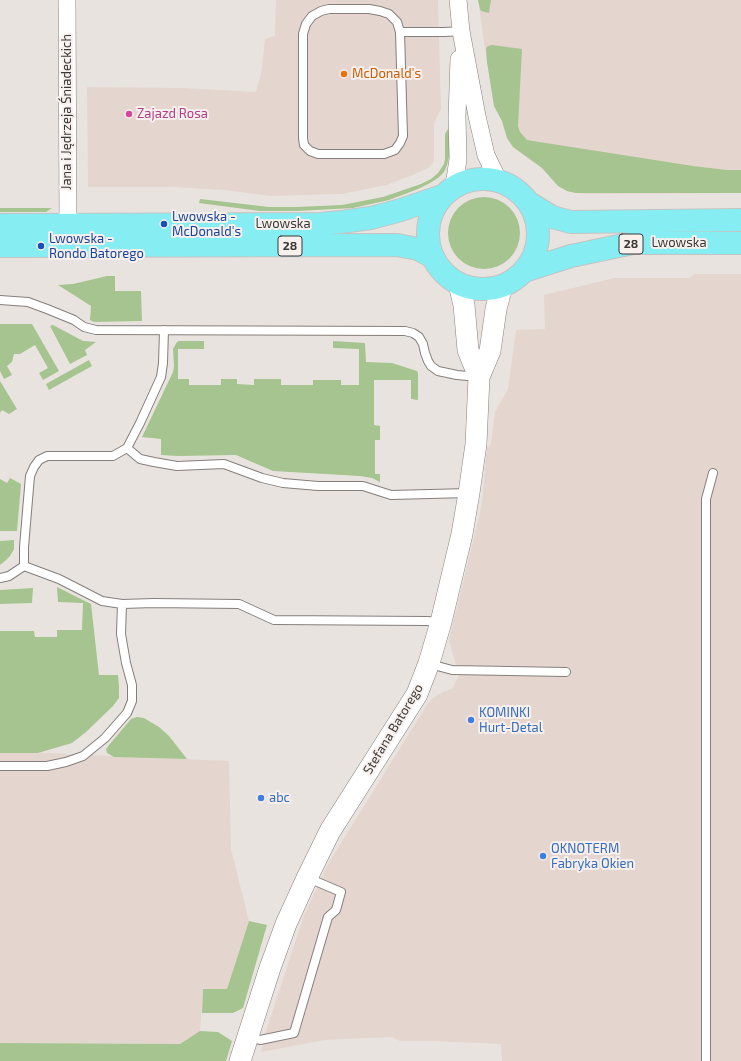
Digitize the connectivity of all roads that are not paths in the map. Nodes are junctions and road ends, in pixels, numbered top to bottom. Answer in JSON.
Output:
{"nodes":[{"id":1,"x":67,"y":0,"type":"edge"},
{"id":2,"x":458,"y":0,"type":"edge"},
{"id":3,"x":461,"y":31,"type":"junction"},
{"id":4,"x":400,"y":32,"type":"junction"},
{"id":5,"x":498,"y":180,"type":"junction"},
{"id":6,"x":448,"y":191,"type":"junction"},
{"id":7,"x":530,"y":204,"type":"junction"},
{"id":8,"x":741,"y":220,"type":"edge"},
{"id":9,"x":68,"y":224,"type":"junction"},
{"id":10,"x":0,"y":225,"type":"edge"},
{"id":11,"x":741,"y":243,"type":"edge"},
{"id":12,"x":0,"y":246,"type":"edge"},
{"id":13,"x":431,"y":256,"type":"junction"},
{"id":14,"x":524,"y":271,"type":"junction"},
{"id":15,"x":459,"y":284,"type":"junction"},
{"id":16,"x":502,"y":286,"type":"junction"},
{"id":17,"x":0,"y":300,"type":"edge"},
{"id":18,"x":164,"y":330,"type":"junction"},
{"id":19,"x":479,"y":377,"type":"junction"},
{"id":20,"x":127,"y":448,"type":"junction"},
{"id":21,"x":713,"y":473,"type":"dead end"},
{"id":22,"x":469,"y":493,"type":"junction"},
{"id":23,"x":24,"y":566,"type":"junction"},
{"id":24,"x":0,"y":578,"type":"edge"},
{"id":25,"x":122,"y":604,"type":"junction"},
{"id":26,"x":441,"y":622,"type":"junction"},
{"id":27,"x":429,"y":663,"type":"junction"},
{"id":28,"x":566,"y":672,"type":"dead end"},
{"id":29,"x":0,"y":766,"type":"edge"},
{"id":30,"x":307,"y":878,"type":"junction"},
{"id":31,"x":248,"y":1037,"type":"junction"},
{"id":32,"x":240,"y":1061,"type":"edge"},
{"id":33,"x":706,"y":1061,"type":"edge"}],
"edges":[{"from":1,"to":9,"type":"street","name":"Jana i Jędrzeja Śniadeckich"},
{"from":2,"to":3,"type":"street"},
{"from":3,"to":4,"type":"lane"},
{"from":3,"to":5,"type":"street"},
{"from":3,"to":6,"type":"street"},
{"from":4,"to":4,"type":"lane"},
{"from":5,"to":6,"type":"highway","number":"28"},
{"from":5,"to":7,"type":"highway","number":"28"},
{"from":6,"to":9,"type":"highway","name":"Lwowska","number":"28"},
{"from":6,"to":13,"type":"highway","number":"28"},
{"from":7,"to":8,"type":"highway","name":"Lwowska","number":"28"},
{"from":7,"to":14,"type":"highway","number":"28"},
{"from":9,"to":10,"type":"highway","name":"Lwowska","number":"28"},
{"from":11,"to":14,"type":"highway","name":"Lwowska","number":"28"},
{"from":12,"to":13,"type":"highway","name":"Lwowska","number":"28"},
{"from":13,"to":15,"type":"highway","number":"28"},
{"from":14,"to":16,"type":"highway","number":"28"},
{"from":15,"to":16,"type":"highway","number":"28"},
{"from":15,"to":19,"type":"street","name":"Stefana Batorego"},
{"from":16,"to":19,"type":"street","name":"Stefana Batorego"},
{"from":17,"to":18,"type":"lane"},
{"from":18,"to":19,"type":"lane"},
{"from":18,"to":20,"type":"lane"},
{"from":19,"to":22,"type":"street","name":"Stefana Batorego"},
{"from":20,"to":22,"type":"lane"},
{"from":20,"to":23,"type":"lane"},
{"from":21,"to":33,"type":"lane"},
{"from":22,"to":26,"type":"street","name":"Stefana Batorego"},
{"from":23,"to":24,"type":"lane"},
{"from":23,"to":25,"type":"lane"},
{"from":25,"to":26,"type":"lane"},
{"from":25,"to":29,"type":"lane"},
{"from":26,"to":27,"type":"street","name":"Stefana Batorego"},
{"from":27,"to":28,"type":"lane"},
{"from":27,"to":30,"type":"street","name":"Stefana Batorego"},
{"from":30,"to":31,"type":"street","name":"Stefana Batorego"},
{"from":30,"to":31,"type":"lane"},
{"from":31,"to":32,"type":"street","name":"Stefana Batorego"}]}
